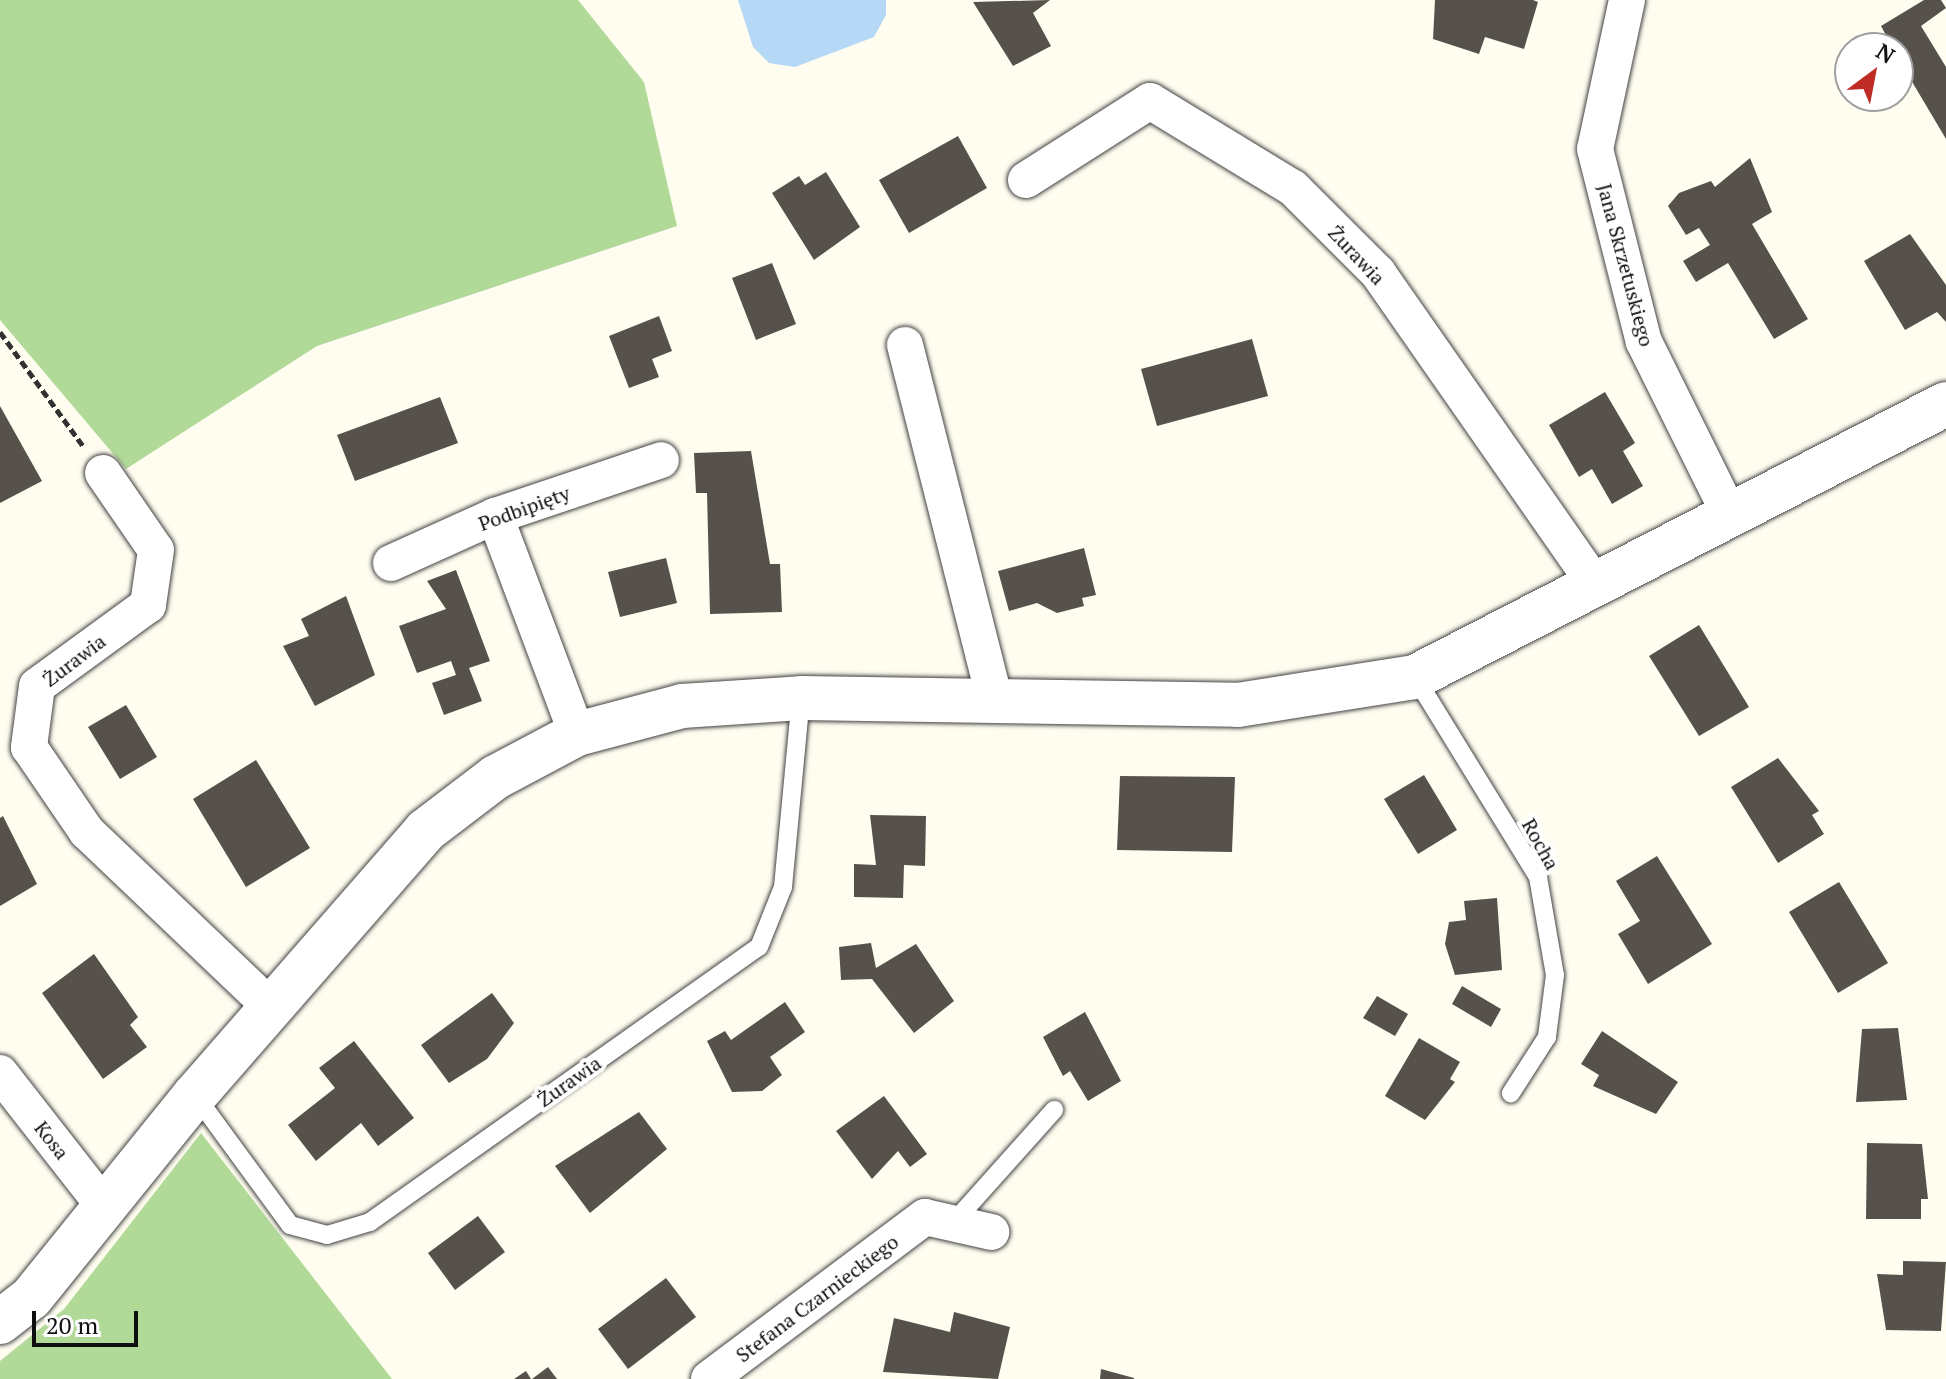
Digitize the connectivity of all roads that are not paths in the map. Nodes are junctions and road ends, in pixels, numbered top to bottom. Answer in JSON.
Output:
{"nodes":[{"id":1,"x":1627,"y":0,"type":"edge"},
{"id":2,"x":1026,"y":180,"type":"dead end"},
{"id":3,"x":905,"y":345,"type":"dead end"},
{"id":4,"x":1946,"y":404,"type":"edge"},
{"id":5,"x":661,"y":460,"type":"dead end"},
{"id":6,"x":103,"y":473,"type":"road end"},
{"id":7,"x":1730,"y":515,"type":"junction"},
{"id":8,"x":495,"y":516,"type":"junction"},
{"id":9,"x":391,"y":563,"type":"dead end"},
{"id":10,"x":1595,"y":584,"type":"junction"},
{"id":11,"x":1415,"y":677,"type":"junction"},
{"id":12,"x":994,"y":696,"type":"junction"},
{"id":13,"x":801,"y":698,"type":"junction"},
{"id":14,"x":577,"y":734,"type":"junction"},
{"id":15,"x":271,"y":1007,"type":"junction"},
{"id":16,"x":0,"y":1073,"type":"edge"},
{"id":17,"x":1511,"y":1093,"type":"dead end"},
{"id":18,"x":195,"y":1095,"type":"junction"},
{"id":19,"x":1054,"y":1110,"type":"dead end"},
{"id":20,"x":104,"y":1206,"type":"junction"},
{"id":21,"x":939,"y":1220,"type":"junction"},
{"id":22,"x":991,"y":1232,"type":"dead end"},
{"id":23,"x":0,"y":1322,"type":"edge"},
{"id":24,"x":709,"y":1379,"type":"edge"}],
"edges":[{"from":1,"to":7,"type":"street","name":"Jana Skrzetuskiego"},
{"from":2,"to":10,"type":"street","name":"Żurawia"},
{"from":3,"to":12,"type":"street"},
{"from":4,"to":7,"type":"street"},
{"from":5,"to":8,"type":"street","name":"Podbipięty"},
{"from":6,"to":15,"type":"street","name":"Żurawia"},
{"from":7,"to":10,"type":"street"},
{"from":8,"to":9,"type":"street","name":"Podbipięty"},
{"from":8,"to":14,"type":"street"},
{"from":10,"to":11,"type":"street"},
{"from":11,"to":12,"type":"street"},
{"from":11,"to":17,"type":"lane","name":"Rocha"},
{"from":12,"to":13,"type":"street"},
{"from":13,"to":14,"type":"street"},
{"from":13,"to":18,"type":"lane","name":"Żurawia"},
{"from":14,"to":15,"type":"street"},
{"from":15,"to":18,"type":"street"},
{"from":16,"to":20,"type":"street","name":"Kosa"},
{"from":18,"to":20,"type":"street"},
{"from":19,"to":21,"type":"lane"},
{"from":20,"to":23,"type":"street"},
{"from":21,"to":22,"type":"street"},
{"from":21,"to":24,"type":"street","name":"Stefana Czarnieckiego"}]}
